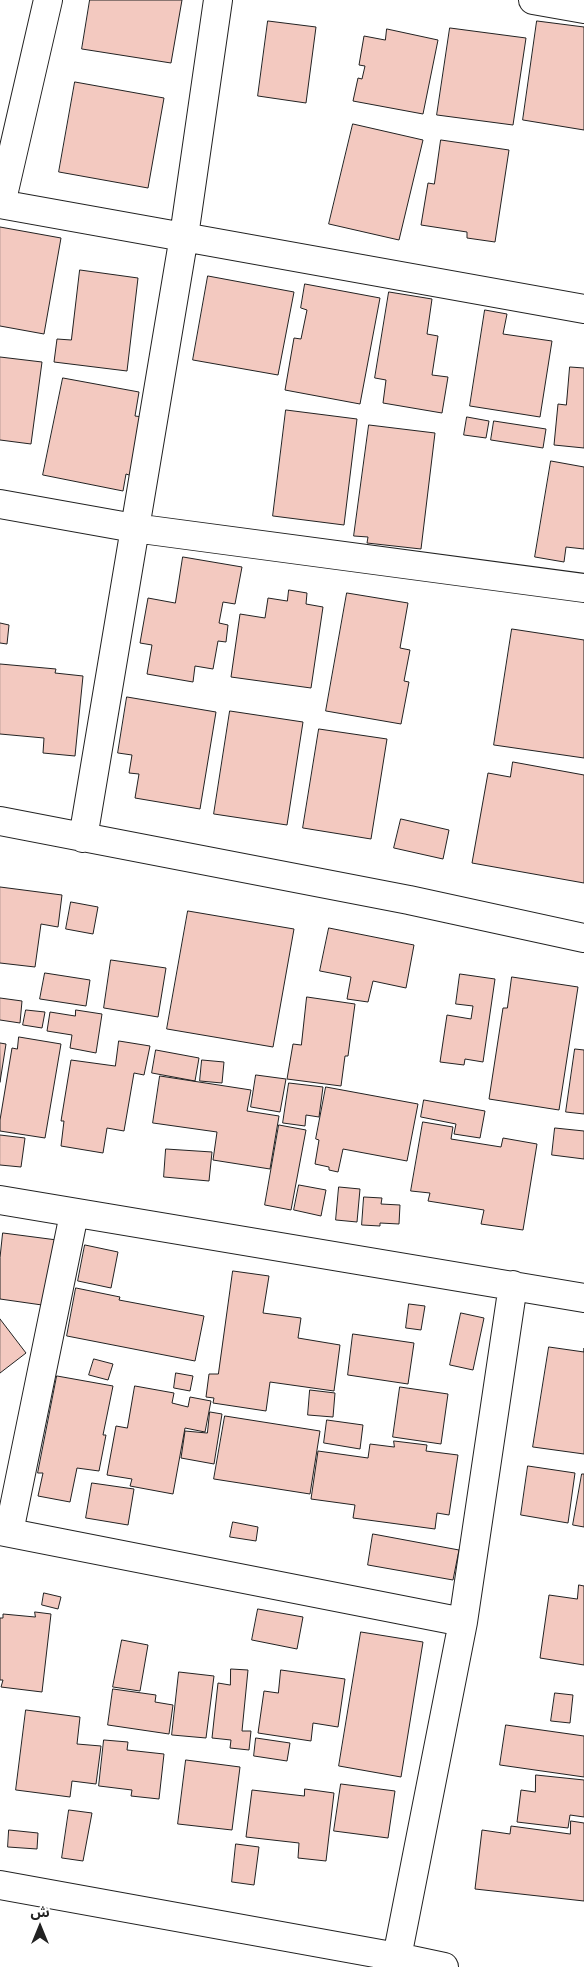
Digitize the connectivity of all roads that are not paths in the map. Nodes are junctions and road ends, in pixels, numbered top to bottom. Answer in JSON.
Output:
{"nodes":[{"id":1,"x":48,"y":0,"type":"edge"},
{"id":2,"x":218,"y":0,"type":"edge"},
{"id":3,"x":533,"y":0,"type":"edge"},
{"id":4,"x":584,"y":9,"type":"edge"},
{"id":5,"x":1,"y":204,"type":"edge"},
{"id":6,"x":184,"y":236,"type":"junction"},
{"id":7,"x":584,"y":309,"type":"edge"},
{"id":8,"x":0,"y":504,"type":"edge"},
{"id":9,"x":134,"y":528,"type":"junction"},
{"id":10,"x":584,"y":588,"type":"edge"},
{"id":11,"x":0,"y":821,"type":"edge"},
{"id":12,"x":83,"y":838,"type":"junction"},
{"id":13,"x":584,"y":938,"type":"edge"},
{"id":14,"x":0,"y":1200,"type":"edge"},
{"id":15,"x":74,"y":1214,"type":"junction"},
{"id":16,"x":513,"y":1285,"type":"junction"},
{"id":17,"x":584,"y":1298,"type":"edge"},
{"id":18,"x":5,"y":1532,"type":"edge"},
{"id":19,"x":463,"y":1622,"type":"junction"},
{"id":20,"x":0,"y":1885,"type":"edge"},
{"id":21,"x":395,"y":1962,"type":"edge"},
{"id":22,"x":444,"y":1967,"type":"edge"}],
"edges":[{"from":1,"to":5,"type":"street"},
{"from":2,"to":6,"type":"street"},
{"from":3,"to":4,"type":"street"},
{"from":5,"to":6,"type":"street"},
{"from":6,"to":7,"type":"street"},
{"from":6,"to":9,"type":"street"},
{"from":8,"to":9,"type":"street"},
{"from":9,"to":10,"type":"street"},
{"from":9,"to":12,"type":"street"},
{"from":11,"to":12,"type":"street"},
{"from":12,"to":13,"type":"street"},
{"from":14,"to":15,"type":"street"},
{"from":15,"to":16,"type":"street"},
{"from":15,"to":18,"type":"street"},
{"from":16,"to":17,"type":"street"},
{"from":16,"to":19,"type":"street"},
{"from":18,"to":19,"type":"street"},
{"from":19,"to":21,"type":"street"},
{"from":20,"to":21,"type":"street"},
{"from":21,"to":22,"type":"street"}]}
